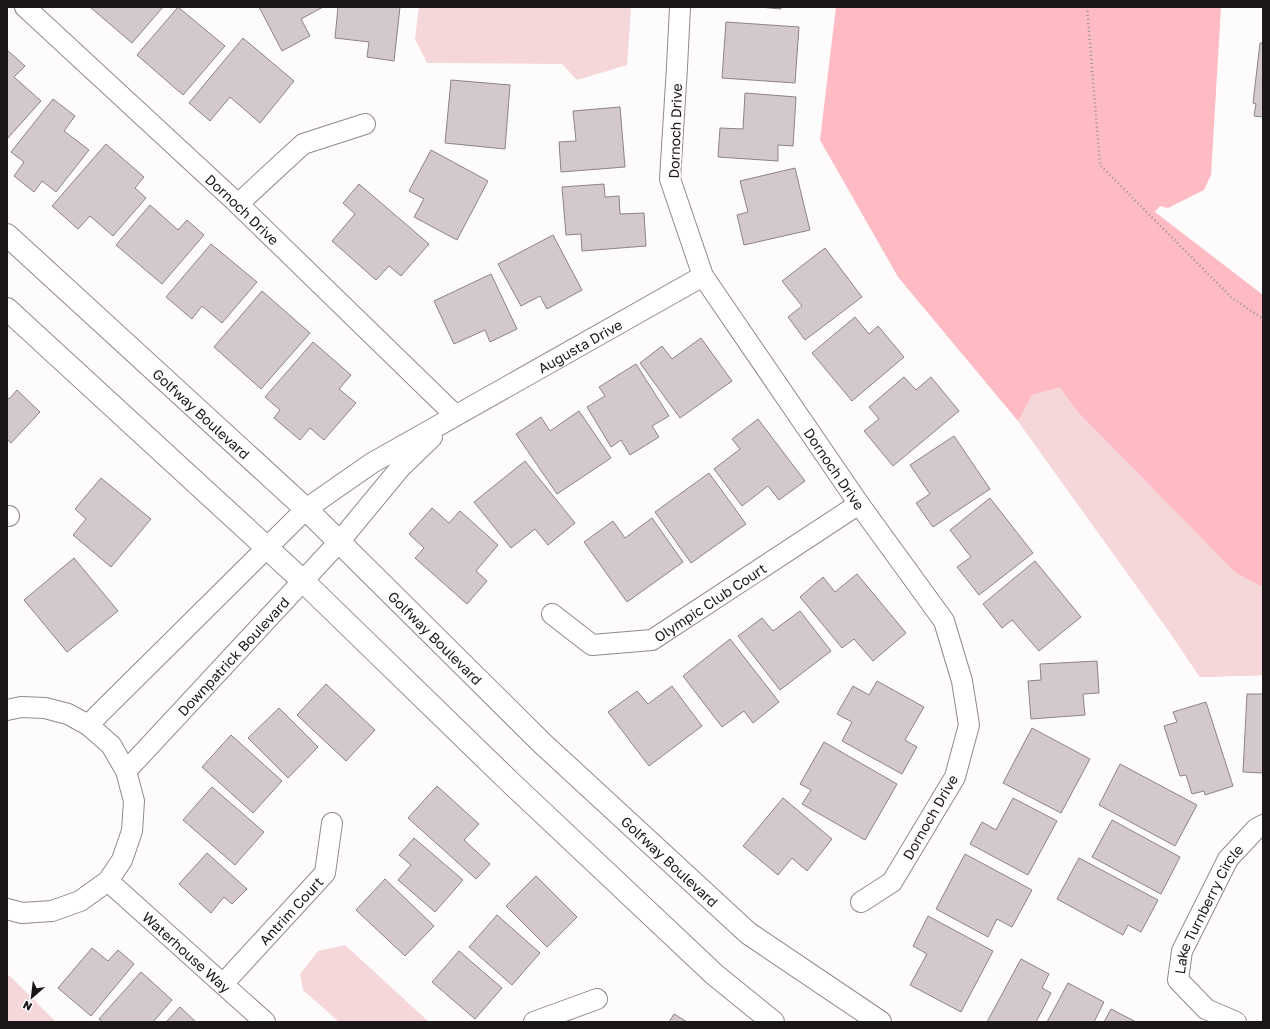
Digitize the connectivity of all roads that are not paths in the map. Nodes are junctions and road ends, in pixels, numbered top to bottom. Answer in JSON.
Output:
{"nodes":[{"id":1,"x":25,"y":7,"type":"edge"},
{"id":2,"x":680,"y":7,"type":"edge"},
{"id":3,"x":365,"y":124,"type":"dead end"},
{"id":4,"x":238,"y":204,"type":"junction"},
{"id":5,"x":7,"y":235,"type":"edge"},
{"id":6,"x":703,"y":276,"type":"junction"},
{"id":7,"x":7,"y":309,"type":"edge"},
{"id":8,"x":455,"y":415,"type":"junction"},
{"id":9,"x":859,"y":504,"type":"junction"},
{"id":10,"x":306,"y":509,"type":"junction"},
{"id":11,"x":339,"y":542,"type":"junction"},
{"id":12,"x":266,"y":548,"type":"junction"},
{"id":13,"x":303,"y":581,"type":"junction"},
{"id":14,"x":552,"y":614,"type":"dead end"},
{"id":15,"x":7,"y":710,"type":"edge"},
{"id":16,"x":88,"y":725,"type":"junction"},
{"id":17,"x":126,"y":771,"type":"junction"},
{"id":18,"x":332,"y":823,"type":"dead end"},
{"id":19,"x":1263,"y":825,"type":"edge"},
{"id":20,"x":108,"y":881,"type":"junction"},
{"id":21,"x":861,"y":902,"type":"dead end"},
{"id":22,"x":7,"y":909,"type":"edge"},
{"id":23,"x":223,"y":984,"type":"junction"},
{"id":24,"x":597,"y":999,"type":"dead end"},
{"id":25,"x":265,"y":1022,"type":"edge"},
{"id":26,"x":534,"y":1022,"type":"edge"},
{"id":27,"x":773,"y":1022,"type":"edge"},
{"id":28,"x":880,"y":1022,"type":"edge"},
{"id":29,"x":1236,"y":1022,"type":"edge"}],
"edges":[{"from":1,"to":4,"type":"street","name":"Dornoch Drive"},
{"from":2,"to":6,"type":"street","name":"Dornoch Drive"},
{"from":3,"to":4,"type":"street"},
{"from":4,"to":8,"type":"street","name":"Dornoch Drive"},
{"from":5,"to":10,"type":"street","name":"Golfway Boulevard"},
{"from":6,"to":8,"type":"street","name":"Augusta Drive"},
{"from":6,"to":9,"type":"street","name":"Dornoch Drive"},
{"from":7,"to":12,"type":"street"},
{"from":8,"to":10,"type":"street","name":"Augusta Drive"},
{"from":8,"to":11,"type":"street","name":"Augusta Drive"},
{"from":9,"to":14,"type":"street","name":"Olympic Club Court"},
{"from":9,"to":21,"type":"street","name":"Dornoch Drive"},
{"from":10,"to":11,"type":"street","name":"Golfway Boulevard"},
{"from":10,"to":12,"type":"street"},
{"from":11,"to":13,"type":"street","name":"Downpatrick Boulevard"},
{"from":11,"to":28,"type":"street","name":"Golfway Boulevard"},
{"from":12,"to":13,"type":"street"},
{"from":12,"to":16,"type":"street"},
{"from":13,"to":17,"type":"street","name":"Downpatrick Boulevard"},
{"from":13,"to":27,"type":"street"},
{"from":15,"to":16,"type":"street"},
{"from":16,"to":17,"type":"street"},
{"from":17,"to":20,"type":"street"},
{"from":18,"to":23,"type":"street","name":"Antrim Court"},
{"from":19,"to":29,"type":"street","name":"Lake Turnberry Circle"},
{"from":20,"to":22,"type":"street"},
{"from":20,"to":23,"type":"street","name":"Waterhouse Way"},
{"from":23,"to":25,"type":"street","name":"Waterhouse Way"},
{"from":24,"to":26,"type":"street"}]}
